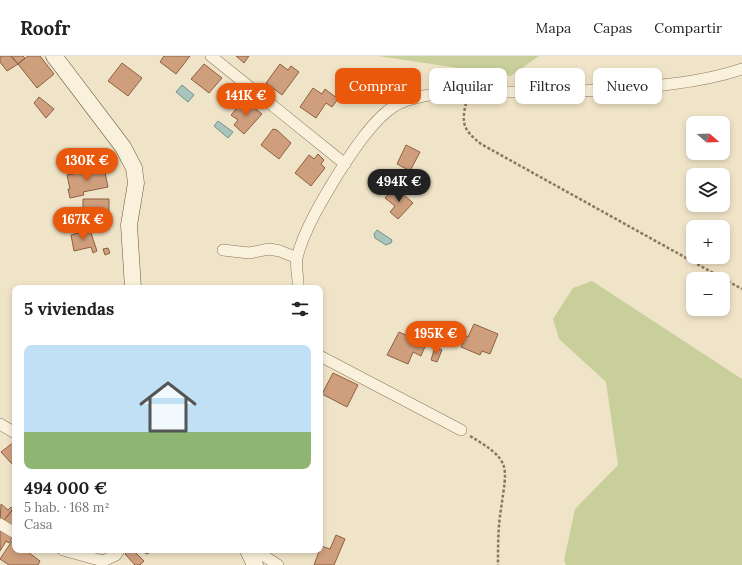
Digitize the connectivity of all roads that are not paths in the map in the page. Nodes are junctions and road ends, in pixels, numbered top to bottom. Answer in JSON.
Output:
{"nodes":[{"id":1,"x":54,"y":56,"type":"edge"},
{"id":2,"x":211,"y":56,"type":"edge"},
{"id":3,"x":742,"y":69,"type":"edge"},
{"id":4,"x":345,"y":164,"type":"junction"},
{"id":5,"x":223,"y":250,"type":"dead end"},
{"id":6,"x":297,"y":258,"type":"junction"},
{"id":7,"x":133,"y":285,"type":"edge"},
{"id":8,"x":298,"y":285,"type":"edge"},
{"id":9,"x":323,"y":358,"type":"edge"},
{"id":10,"x":0,"y":424,"type":"edge"},
{"id":11,"x":461,"y":430,"type":"road end"},
{"id":12,"x":12,"y":431,"type":"edge"},
{"id":13,"x":0,"y":524,"type":"edge"},
{"id":14,"x":12,"y":531,"type":"edge"},
{"id":15,"x":73,"y":553,"type":"edge"},
{"id":16,"x":118,"y":553,"type":"edge"},
{"id":17,"x":249,"y":553,"type":"edge"},
{"id":18,"x":260,"y":553,"type":"edge"},
{"id":19,"x":255,"y":565,"type":"edge"},
{"id":20,"x":278,"y":565,"type":"edge"}],
"edges":[{"from":1,"to":7,"type":"street"},
{"from":2,"to":4,"type":"street"},
{"from":3,"to":4,"type":"street"},
{"from":4,"to":6,"type":"street"},
{"from":5,"to":6,"type":"street"},
{"from":6,"to":8,"type":"street"},
{"from":9,"to":11,"type":"street"},
{"from":10,"to":12,"type":"street"},
{"from":13,"to":14,"type":"street"},
{"from":15,"to":16,"type":"street"},
{"from":17,"to":19,"type":"street"},
{"from":18,"to":20,"type":"street"}]}
